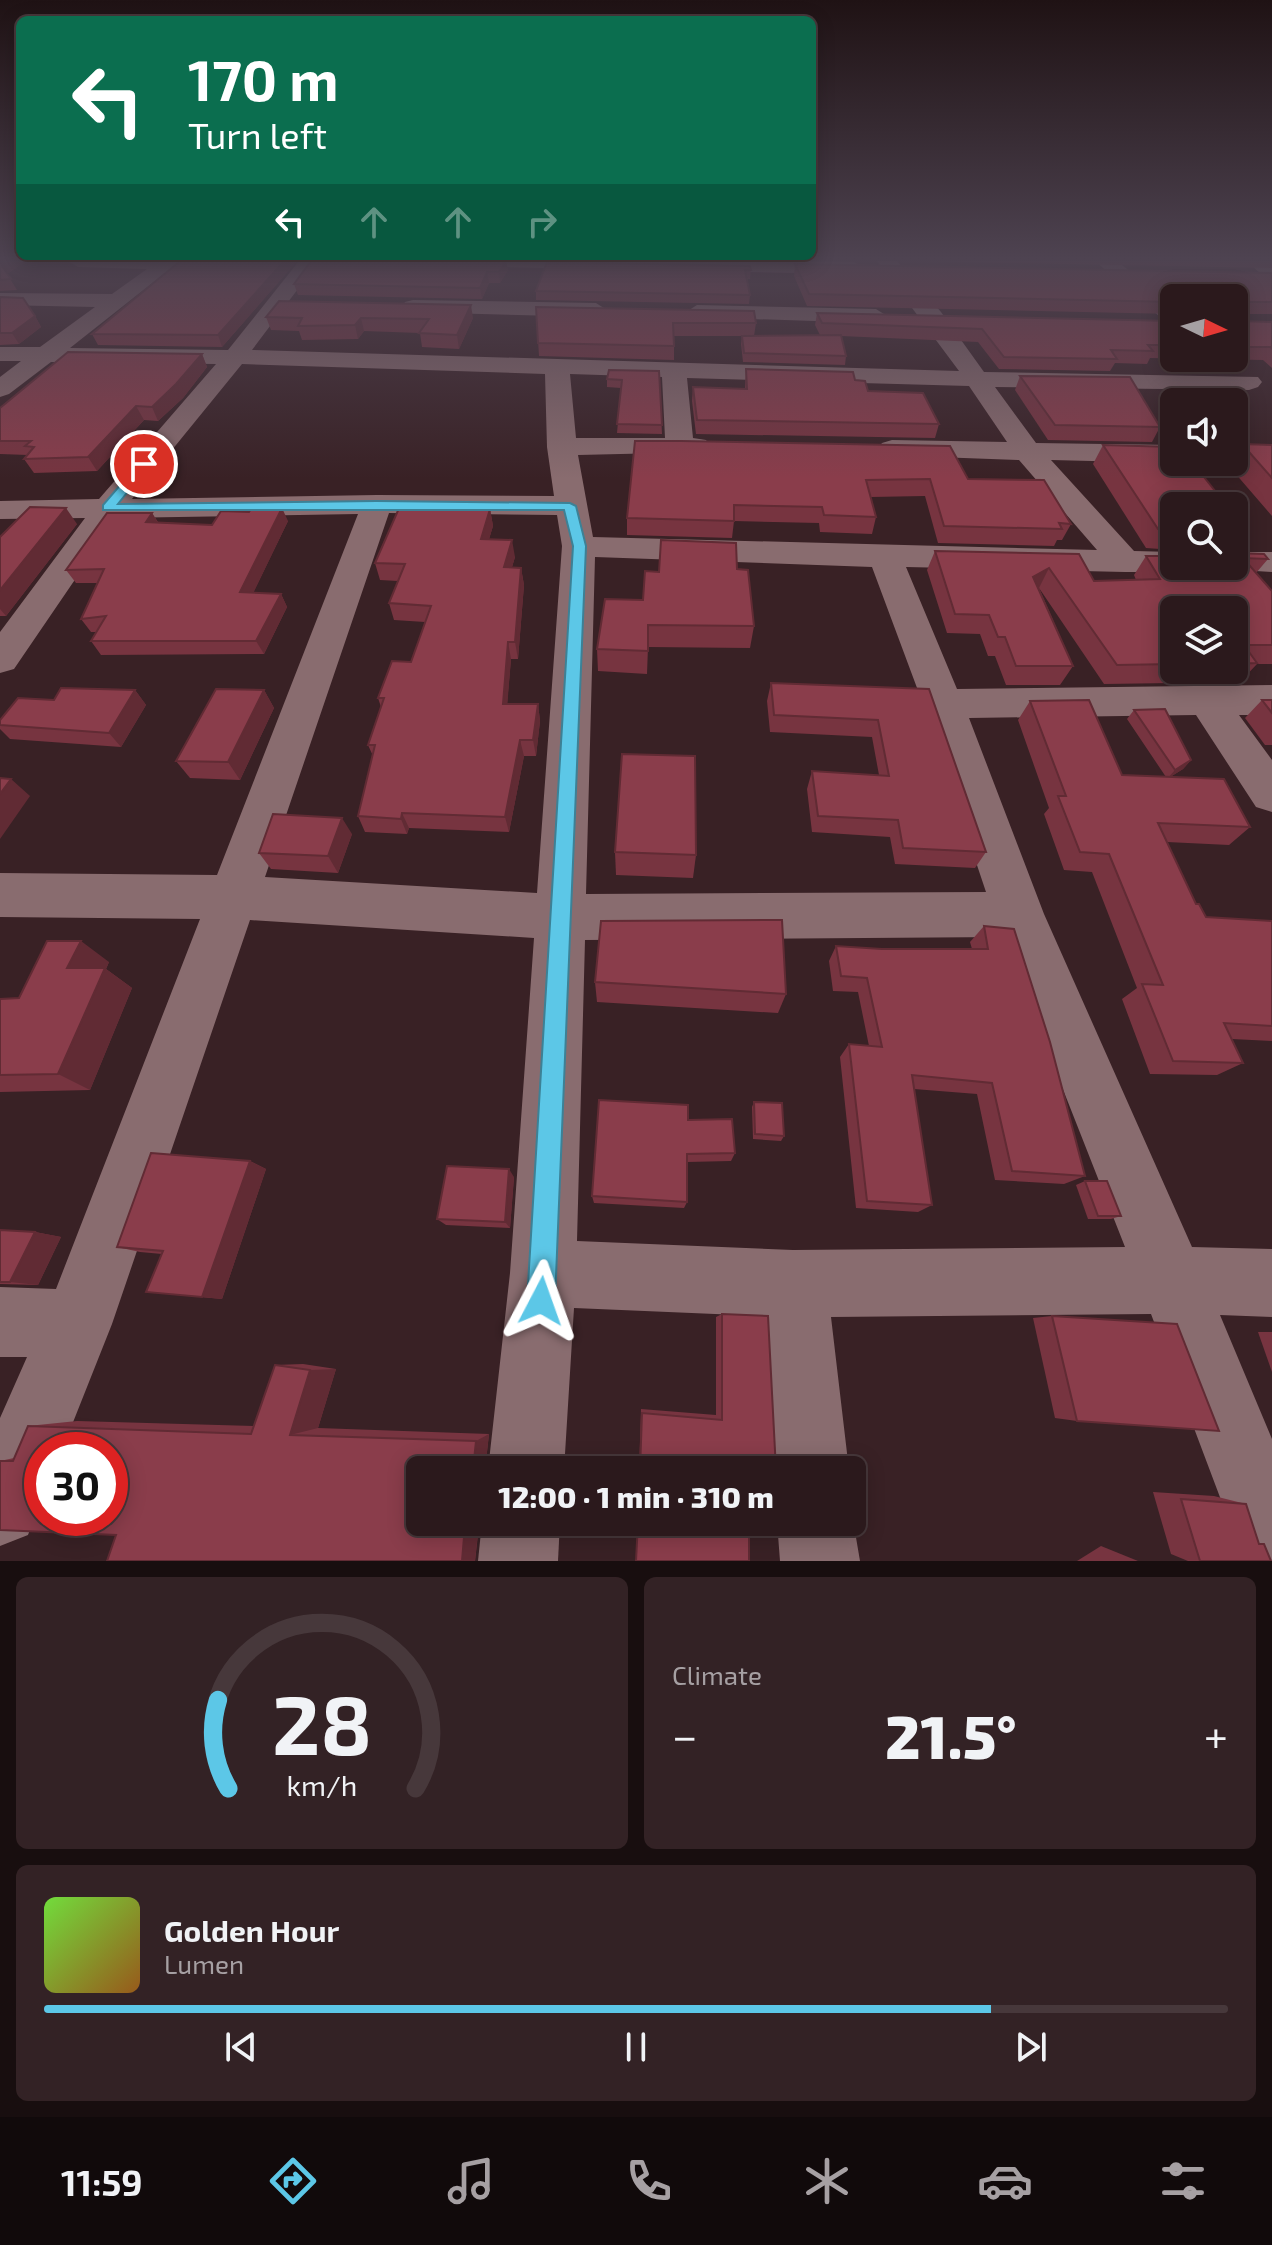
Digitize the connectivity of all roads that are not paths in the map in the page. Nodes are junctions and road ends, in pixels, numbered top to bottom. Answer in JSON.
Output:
{"nodes":[{"id":1,"x":73,"y":334,"type":"edge"},
{"id":2,"x":253,"y":334,"type":"edge"},
{"id":3,"x":508,"y":334,"type":"edge"},
{"id":4,"x":794,"y":334,"type":"edge"},
{"id":5,"x":944,"y":334,"type":"edge"},
{"id":6,"x":0,"y":354,"type":"edge"},
{"id":7,"x":45,"y":355,"type":"junction"},
{"id":8,"x":235,"y":357,"type":"junction"},
{"id":9,"x":804,"y":358,"type":"junction"},
{"id":10,"x":498,"y":366,"type":"junction"},
{"id":11,"x":557,"y":368,"type":"junction"},
{"id":12,"x":674,"y":369,"type":"junction"},
{"id":13,"x":1238,"y":372,"type":"edge"},
{"id":14,"x":974,"y":379,"type":"junction"},
{"id":15,"x":1249,"y":382,"type":"junction"},
{"id":16,"x":0,"y":389,"type":"edge"},
{"id":17,"x":1272,"y":399,"type":"edge"},
{"id":18,"x":680,"y":445,"type":"junction"},
{"id":19,"x":727,"y":446,"type":"edge"},
{"id":20,"x":561,"y":447,"type":"junction"},
{"id":21,"x":870,"y":449,"type":"edge"},
{"id":22,"x":1028,"y":452,"type":"junction"},
{"id":23,"x":1160,"y":454,"type":"edge"},
{"id":24,"x":377,"y":504,"type":"junction"},
{"id":25,"x":108,"y":508,"type":"junction"},
{"id":26,"x":0,"y":510,"type":"edge"},
{"id":27,"x":574,"y":526,"type":"junction"},
{"id":28,"x":885,"y":557,"type":"junction"},
{"id":29,"x":1125,"y":562,"type":"junction"},
{"id":30,"x":1160,"y":562,"type":"edge"},
{"id":31,"x":1248,"y":562,"type":"edge"},
{"id":32,"x":1272,"y":562,"type":"edge"},
{"id":33,"x":0,"y":660,"type":"edge"},
{"id":34,"x":1206,"y":699,"type":"junction"},
{"id":35,"x":1272,"y":700,"type":"edge"},
{"id":36,"x":943,"y":704,"type":"junction"},
{"id":37,"x":1272,"y":794,"type":"edge"},
{"id":38,"x":0,"y":895,"type":"edge"},
{"id":39,"x":232,"y":897,"type":"junction"},
{"id":40,"x":1019,"y":914,"type":"junction"},
{"id":41,"x":560,"y":917,"type":"junction"},
{"id":42,"x":543,"y":1273,"type":"junction"},
{"id":43,"x":1172,"y":1280,"type":"junction"},
{"id":44,"x":1272,"y":1283,"type":"edge"},
{"id":45,"x":793,"y":1284,"type":"junction"},
{"id":46,"x":0,"y":1322,"type":"edge"},
{"id":47,"x":77,"y":1324,"type":"junction"},
{"id":48,"x":527,"y":1456,"type":"edge"},
{"id":49,"x":810,"y":1456,"type":"edge"},
{"id":50,"x":0,"y":1507,"type":"edge"},
{"id":51,"x":1272,"y":1534,"type":"edge"},
{"id":52,"x":520,"y":1536,"type":"edge"},
{"id":53,"x":817,"y":1536,"type":"edge"},
{"id":54,"x":518,"y":1561,"type":"edge"},
{"id":55,"x":820,"y":1561,"type":"edge"}],
"edges":[{"from":1,"to":7,"type":"street"},
{"from":2,"to":8,"type":"street"},
{"from":3,"to":10,"type":"street"},
{"from":4,"to":9,"type":"street"},
{"from":5,"to":14,"type":"street"},
{"from":6,"to":7,"type":"street"},
{"from":7,"to":8,"type":"street"},
{"from":7,"to":16,"type":"street"},
{"from":8,"to":10,"type":"street"},
{"from":8,"to":25,"type":"street"},
{"from":9,"to":12,"type":"street"},
{"from":9,"to":14,"type":"street"},
{"from":10,"to":11,"type":"street"},
{"from":11,"to":12,"type":"street"},
{"from":11,"to":20,"type":"street"},
{"from":12,"to":18,"type":"street"},
{"from":13,"to":15,"type":"street"},
{"from":14,"to":15,"type":"street"},
{"from":14,"to":22,"type":"street"},
{"from":15,"to":17,"type":"street"},
{"from":18,"to":19,"type":"street"},
{"from":18,"to":20,"type":"street"},
{"from":20,"to":27,"type":"street"},
{"from":21,"to":22,"type":"street"},
{"from":22,"to":23,"type":"street"},
{"from":22,"to":29,"type":"street"},
{"from":24,"to":25,"type":"street"},
{"from":24,"to":27,"type":"street"},
{"from":24,"to":39,"type":"street"},
{"from":25,"to":26,"type":"street"},
{"from":25,"to":33,"type":"street"},
{"from":27,"to":28,"type":"street"},
{"from":27,"to":41,"type":"street"},
{"from":28,"to":29,"type":"street"},
{"from":28,"to":36,"type":"street"},
{"from":29,"to":30,"type":"street"},
{"from":31,"to":32,"type":"street"},
{"from":34,"to":35,"type":"street"},
{"from":34,"to":36,"type":"street"},
{"from":34,"to":37,"type":"street"},
{"from":36,"to":40,"type":"street"},
{"from":38,"to":39,"type":"street"},
{"from":39,"to":41,"type":"street"},
{"from":39,"to":47,"type":"street"},
{"from":40,"to":41,"type":"street"},
{"from":40,"to":43,"type":"street"},
{"from":41,"to":42,"type":"street"},
{"from":42,"to":45,"type":"street"},
{"from":42,"to":48,"type":"street"},
{"from":43,"to":44,"type":"street"},
{"from":43,"to":45,"type":"street"},
{"from":43,"to":51,"type":"street"},
{"from":45,"to":49,"type":"street"},
{"from":46,"to":47,"type":"street"},
{"from":47,"to":50,"type":"street"},
{"from":52,"to":54,"type":"street"},
{"from":53,"to":55,"type":"street"}]}
